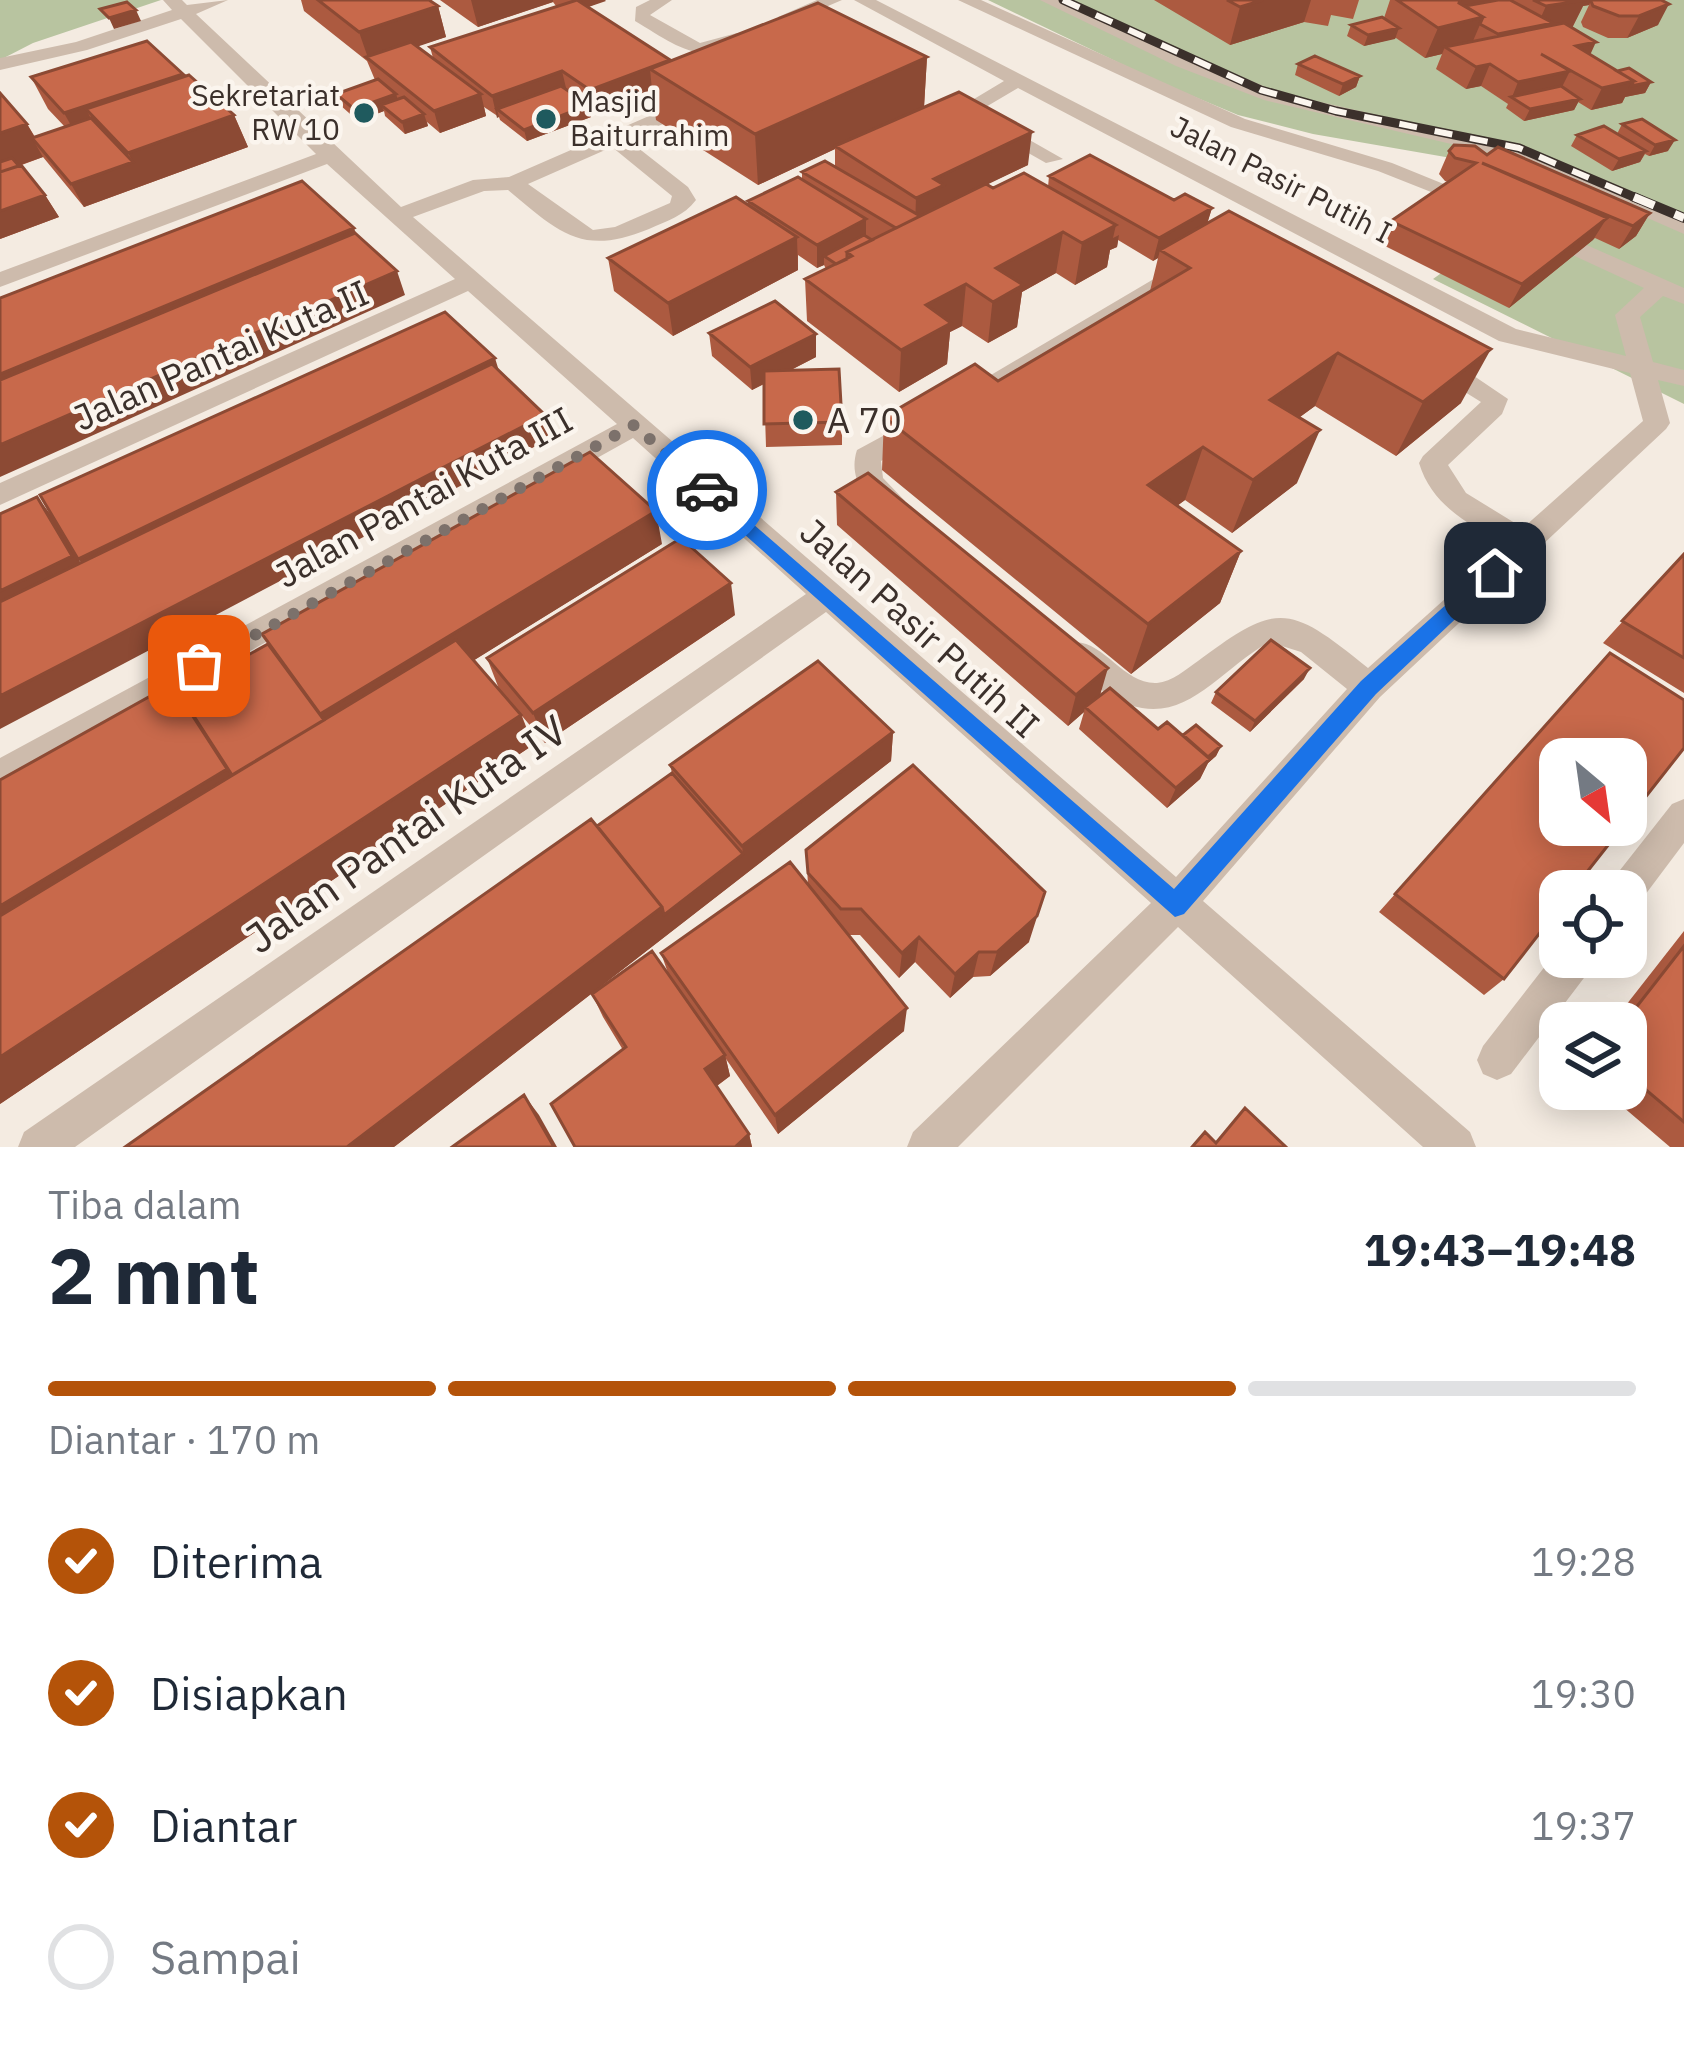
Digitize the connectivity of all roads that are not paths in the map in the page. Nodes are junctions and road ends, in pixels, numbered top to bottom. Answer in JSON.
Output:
{"nodes":[{"id":1,"x":219,"y":0,"type":"edge"},
{"id":2,"x":663,"y":0,"type":"edge"},
{"id":3,"x":833,"y":0,"type":"edge"},
{"id":4,"x":863,"y":0,"type":"edge"},
{"id":5,"x":967,"y":0,"type":"edge"},
{"id":6,"x":1049,"y":0,"type":"edge"},
{"id":7,"x":172,"y":4,"type":"edge"},
{"id":8,"x":775,"y":22,"type":"edge"},
{"id":9,"x":755,"y":30,"type":"edge"},
{"id":10,"x":0,"y":62,"type":"edge"},
{"id":11,"x":1018,"y":80,"type":"junction"},
{"id":12,"x":656,"y":120,"type":"edge"},
{"id":13,"x":616,"y":140,"type":"junction"},
{"id":14,"x":330,"y":156,"type":"junction"},
{"id":15,"x":1053,"y":159,"type":"dead end"},
{"id":16,"x":513,"y":183,"type":"junction"},
{"id":17,"x":398,"y":216,"type":"junction"},
{"id":18,"x":1684,"y":227,"type":"edge"},
{"id":19,"x":1204,"y":256,"type":"edge"},
{"id":20,"x":0,"y":280,"type":"edge"},
{"id":21,"x":471,"y":281,"type":"junction"},
{"id":22,"x":1672,"y":291,"type":"edge"},
{"id":23,"x":1403,"y":344,"type":"edge"},
{"id":24,"x":1641,"y":368,"type":"junction"},
{"id":25,"x":1684,"y":378,"type":"edge"},
{"id":26,"x":634,"y":425,"type":"junction"},
{"id":27,"x":0,"y":495,"type":"edge"},
{"id":28,"x":917,"y":523,"type":"edge"},
{"id":29,"x":1526,"y":544,"type":"junction"},
{"id":30,"x":826,"y":596,"type":"junction"},
{"id":31,"x":1058,"y":638,"type":"edge"},
{"id":32,"x":1369,"y":688,"type":"junction"},
{"id":33,"x":0,"y":775,"type":"edge"},
{"id":34,"x":1684,"y":815,"type":"edge"},
{"id":35,"x":1642,"y":870,"type":"edge"},
{"id":36,"x":1175,"y":905,"type":"junction"},
{"id":37,"x":1560,"y":978,"type":"edge"},
{"id":38,"x":1497,"y":1060,"type":"dead end"},
{"id":39,"x":39,"y":1147,"type":"edge"},
{"id":40,"x":928,"y":1147,"type":"edge"},
{"id":41,"x":1455,"y":1147,"type":"edge"}],
"edges":[{"from":1,"to":7,"type":"street"},
{"from":2,"to":9,"type":"street"},
{"from":3,"to":8,"type":"street"},
{"from":4,"to":11,"type":"street","name":"Jalan Pasir Putih I"},
{"from":5,"to":22,"type":"street","name":"Jalan Pasir Putih I"},
{"from":6,"to":18,"type":"street"},
{"from":7,"to":10,"type":"street"},
{"from":7,"to":14,"type":"street","name":"Jalan Pasir Putih II"},
{"from":11,"to":15,"type":"street"},
{"from":11,"to":24,"type":"street","name":"Jalan Pasir Putih I"},
{"from":12,"to":13,"type":"street"},
{"from":13,"to":16,"type":"street"},
{"from":13,"to":16,"type":"street"},
{"from":14,"to":17,"type":"street","name":"Jalan Pasir Putih II"},
{"from":14,"to":20,"type":"street"},
{"from":16,"to":17,"type":"street"},
{"from":17,"to":21,"type":"street","name":"Jalan Pasir Putih II"},
{"from":19,"to":28,"type":"street"},
{"from":21,"to":26,"type":"street","name":"Jalan Pasir Putih II"},
{"from":21,"to":27,"type":"street","name":"Jalan Pantai Kuta II"},
{"from":22,"to":24,"type":"street"},
{"from":23,"to":29,"type":"street"},
{"from":24,"to":25,"type":"street","name":"Jalan Pasir Putih I"},
{"from":24,"to":29,"type":"street"},
{"from":26,"to":30,"type":"street","name":"Jalan Pasir Putih II"},
{"from":26,"to":33,"type":"street","name":"Jalan Pantai Kuta III"},
{"from":29,"to":32,"type":"street"},
{"from":30,"to":36,"type":"street","name":"Jalan Pasir Putih II"},
{"from":30,"to":39,"type":"street","name":"Jalan Pantai Kuta IV"},
{"from":31,"to":32,"type":"street"},
{"from":32,"to":36,"type":"street"},
{"from":34,"to":35,"type":"street"},
{"from":36,"to":40,"type":"street"},
{"from":36,"to":41,"type":"street","name":"Jalan Pasir Putih II"},
{"from":37,"to":38,"type":"street"}]}
